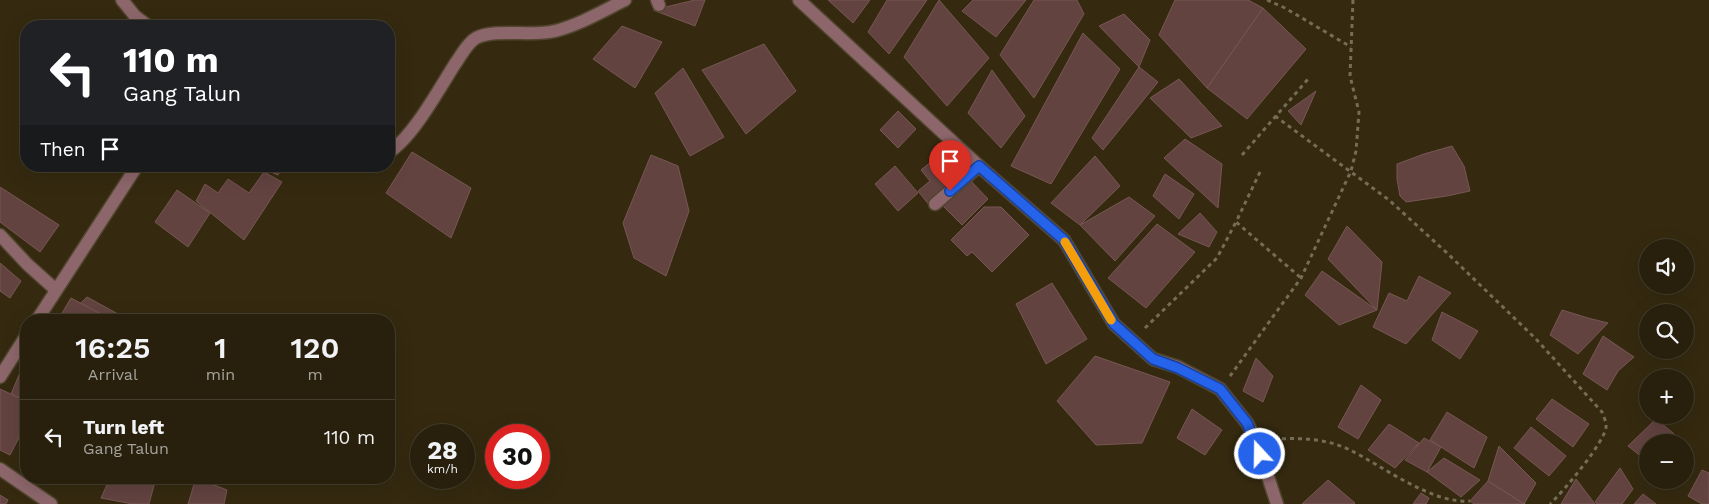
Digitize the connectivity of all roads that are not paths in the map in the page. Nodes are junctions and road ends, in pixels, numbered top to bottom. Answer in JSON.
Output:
{"nodes":[{"id":1,"x":122,"y":0,"type":"edge"},
{"id":2,"x":625,"y":0,"type":"edge"},
{"id":3,"x":798,"y":0,"type":"edge"},
{"id":4,"x":140,"y":20,"type":"edge"},
{"id":5,"x":395,"y":148,"type":"edge"},
{"id":6,"x":979,"y":166,"type":"junction"},
{"id":7,"x":133,"y":172,"type":"edge"},
{"id":8,"x":935,"y":204,"type":"dead end"},
{"id":9,"x":0,"y":235,"type":"edge"},
{"id":10,"x":56,"y":290,"type":"junction"},
{"id":11,"x":41,"y":314,"type":"edge"},
{"id":12,"x":20,"y":345,"type":"edge"},
{"id":13,"x":0,"y":377,"type":"edge"},
{"id":14,"x":0,"y":469,"type":"edge"},
{"id":15,"x":20,"y":483,"type":"edge"},
{"id":16,"x":22,"y":484,"type":"edge"},
{"id":17,"x":51,"y":504,"type":"edge"},
{"id":18,"x":1276,"y":504,"type":"edge"}],
"edges":[{"from":1,"to":4,"type":"street"},
{"from":2,"to":5,"type":"street"},
{"from":3,"to":6,"type":"street"},
{"from":6,"to":8,"type":"street"},
{"from":6,"to":18,"type":"street"},
{"from":7,"to":10,"type":"street"},
{"from":9,"to":10,"type":"street"},
{"from":10,"to":11,"type":"street"},
{"from":12,"to":13,"type":"street"},
{"from":14,"to":15,"type":"street"},
{"from":16,"to":17,"type":"street"}]}
